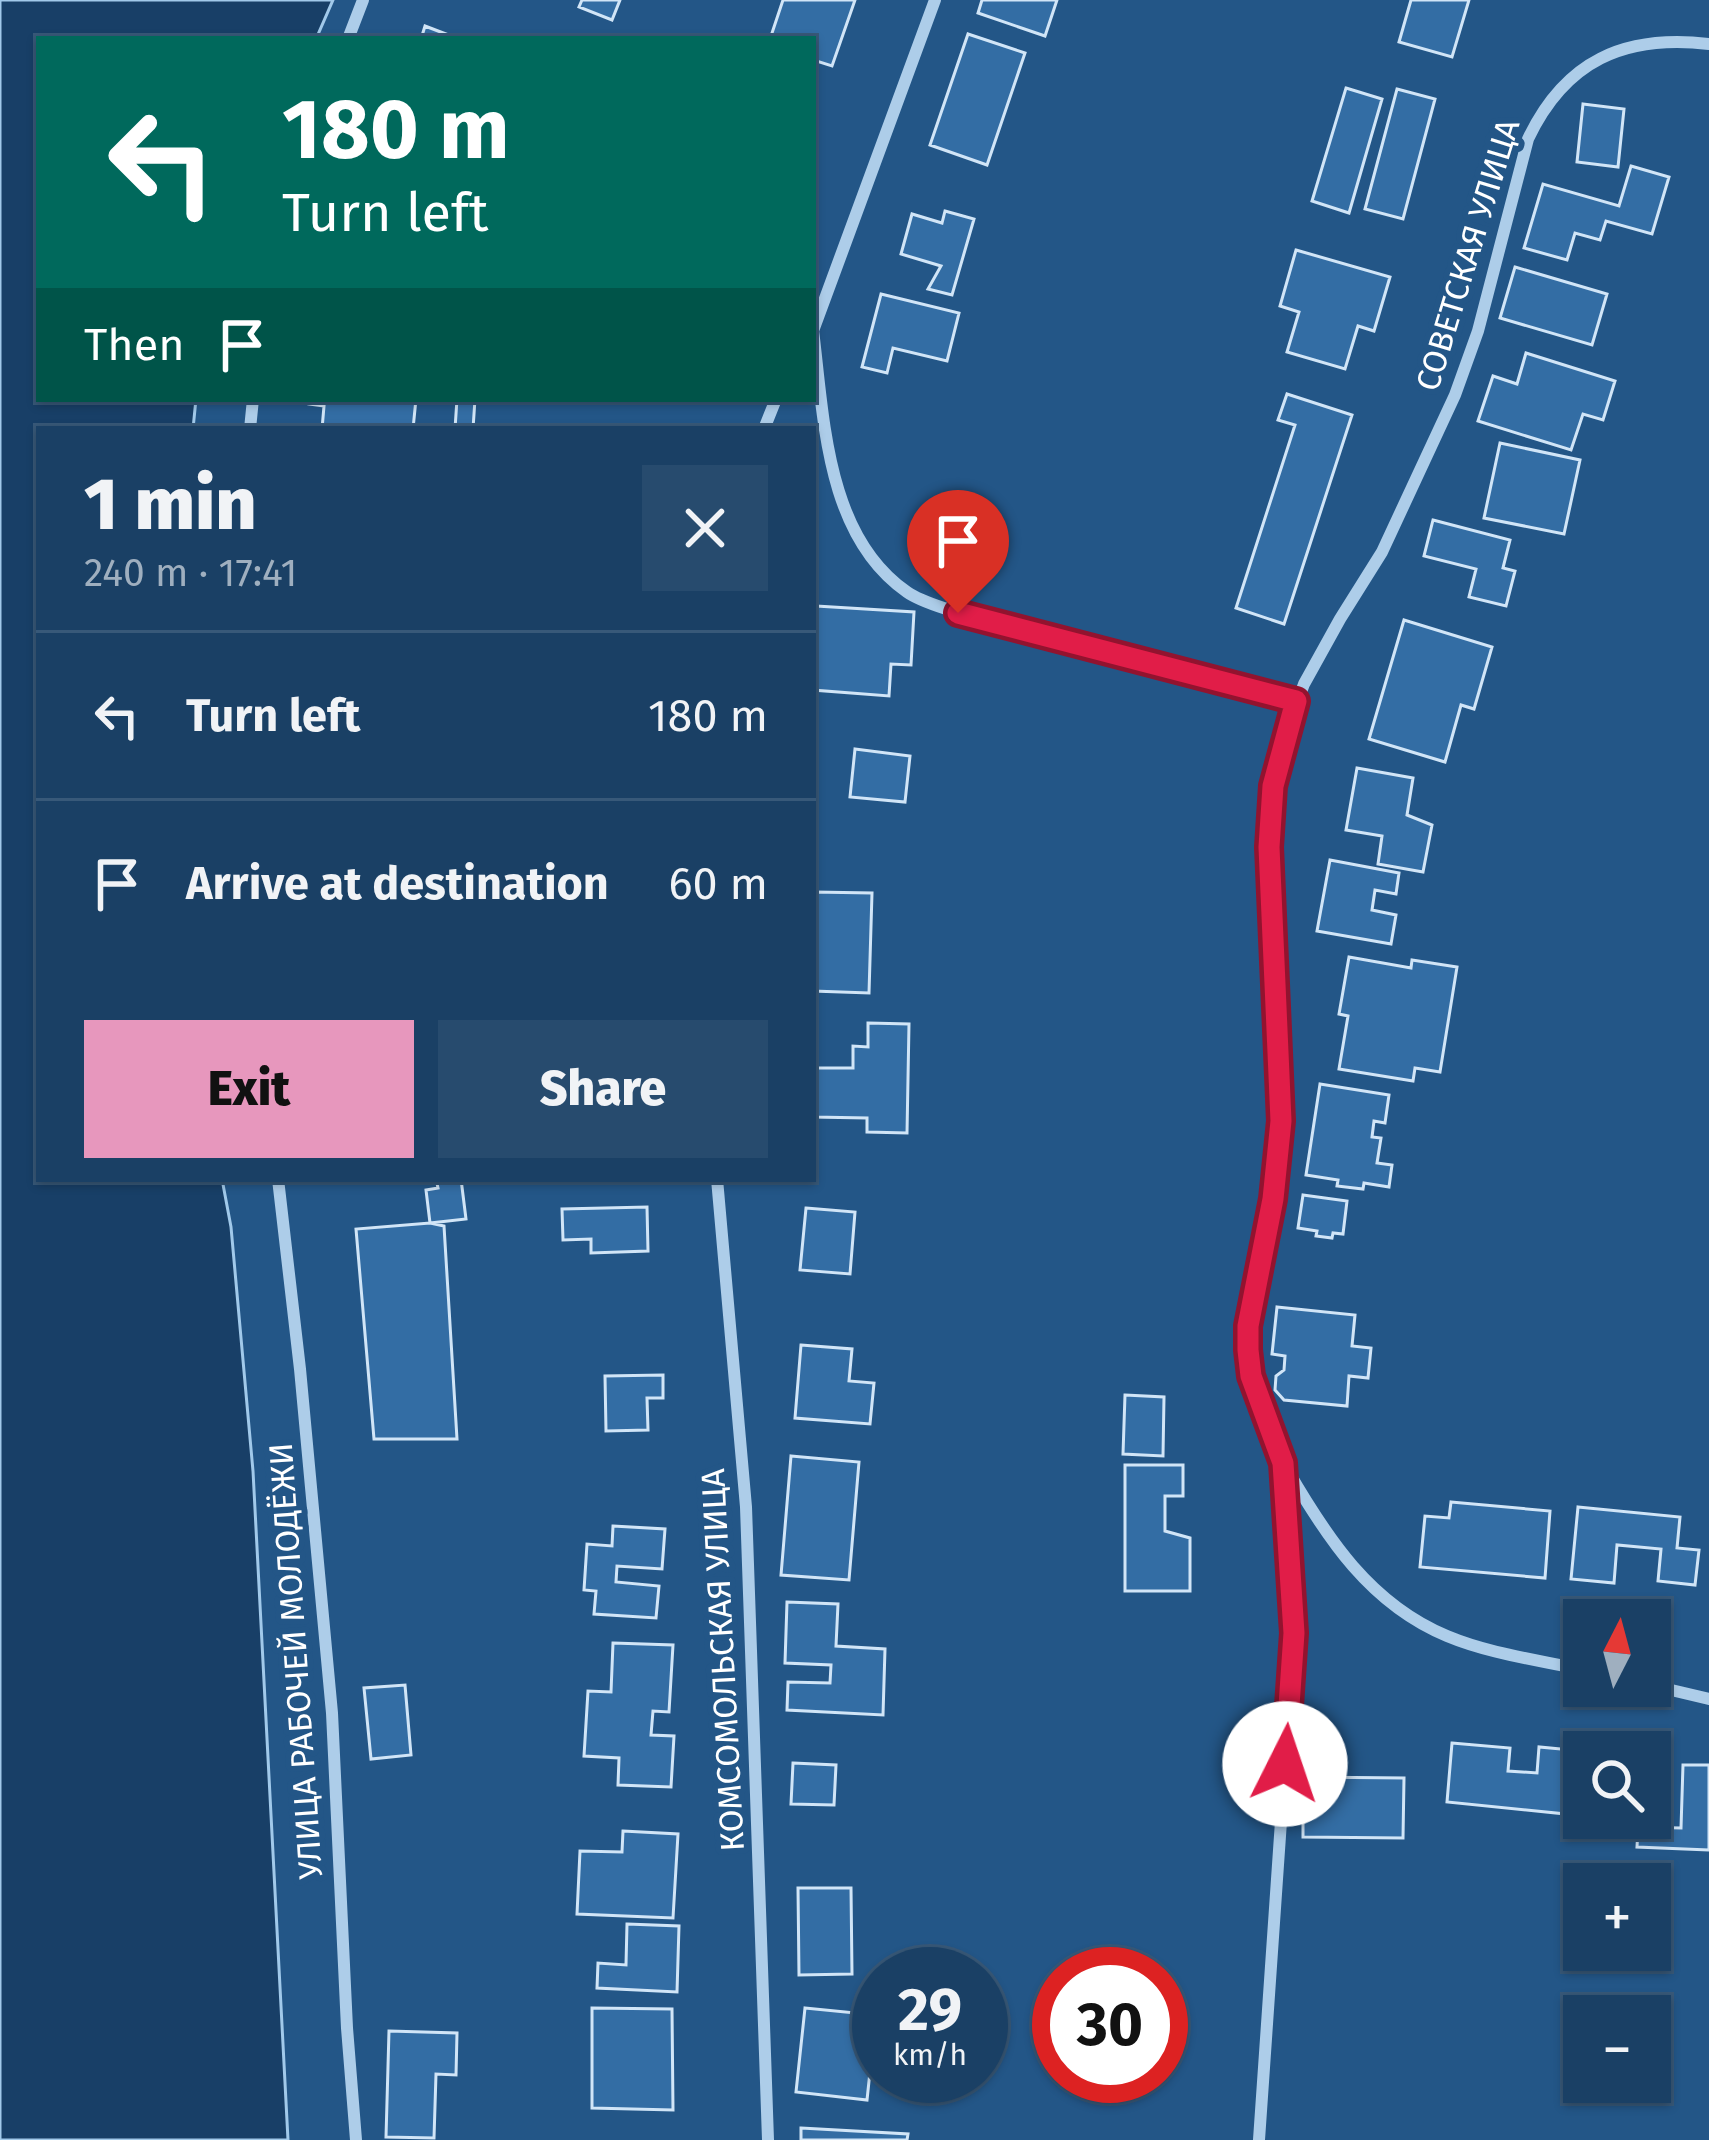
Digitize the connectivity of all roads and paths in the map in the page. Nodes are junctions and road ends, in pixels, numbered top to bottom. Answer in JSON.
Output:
{"nodes":[{"id":1,"x":363,"y":0,"type":"edge"},
{"id":2,"x":935,"y":0,"type":"edge"},
{"id":3,"x":349,"y":36,"type":"edge"},
{"id":4,"x":1709,"y":44,"type":"edge"},
{"id":5,"x":816,"y":322,"type":"edge"},
{"id":6,"x":816,"y":352,"type":"edge"},
{"id":7,"x":1296,"y":701,"type":"junction"},
{"id":8,"x":278,"y":1182,"type":"edge"},
{"id":9,"x":717,"y":1182,"type":"edge"},
{"id":10,"x":1283,"y":1463,"type":"junction"},
{"id":11,"x":1563,"y":1665,"type":"edge"},
{"id":12,"x":1671,"y":1690,"type":"edge"},
{"id":13,"x":1709,"y":1699,"type":"edge"},
{"id":14,"x":356,"y":2140,"type":"edge"},
{"id":15,"x":768,"y":2140,"type":"edge"},
{"id":16,"x":1259,"y":2140,"type":"edge"}],
"edges":[{"from":1,"to":3,"type":"street"},
{"from":2,"to":5,"type":"street"},
{"from":4,"to":7,"type":"street","name":"СОВЕТСКАЯ УЛИЦА"},
{"from":6,"to":7,"type":"street"},
{"from":7,"to":10,"type":"street","name":"СОВЕТСКАЯ УЛИЦА"},
{"from":8,"to":14,"type":"street","name":"УЛИЦА РАБОЧЕЙ МОЛОДЁЖИ"},
{"from":9,"to":15,"type":"street","name":"КОМСОМОЛЬСКАЯ УЛИЦА"},
{"from":10,"to":11,"type":"street"},
{"from":10,"to":16,"type":"street","name":"СОВЕТСКАЯ УЛИЦА"},
{"from":12,"to":13,"type":"street"}]}
